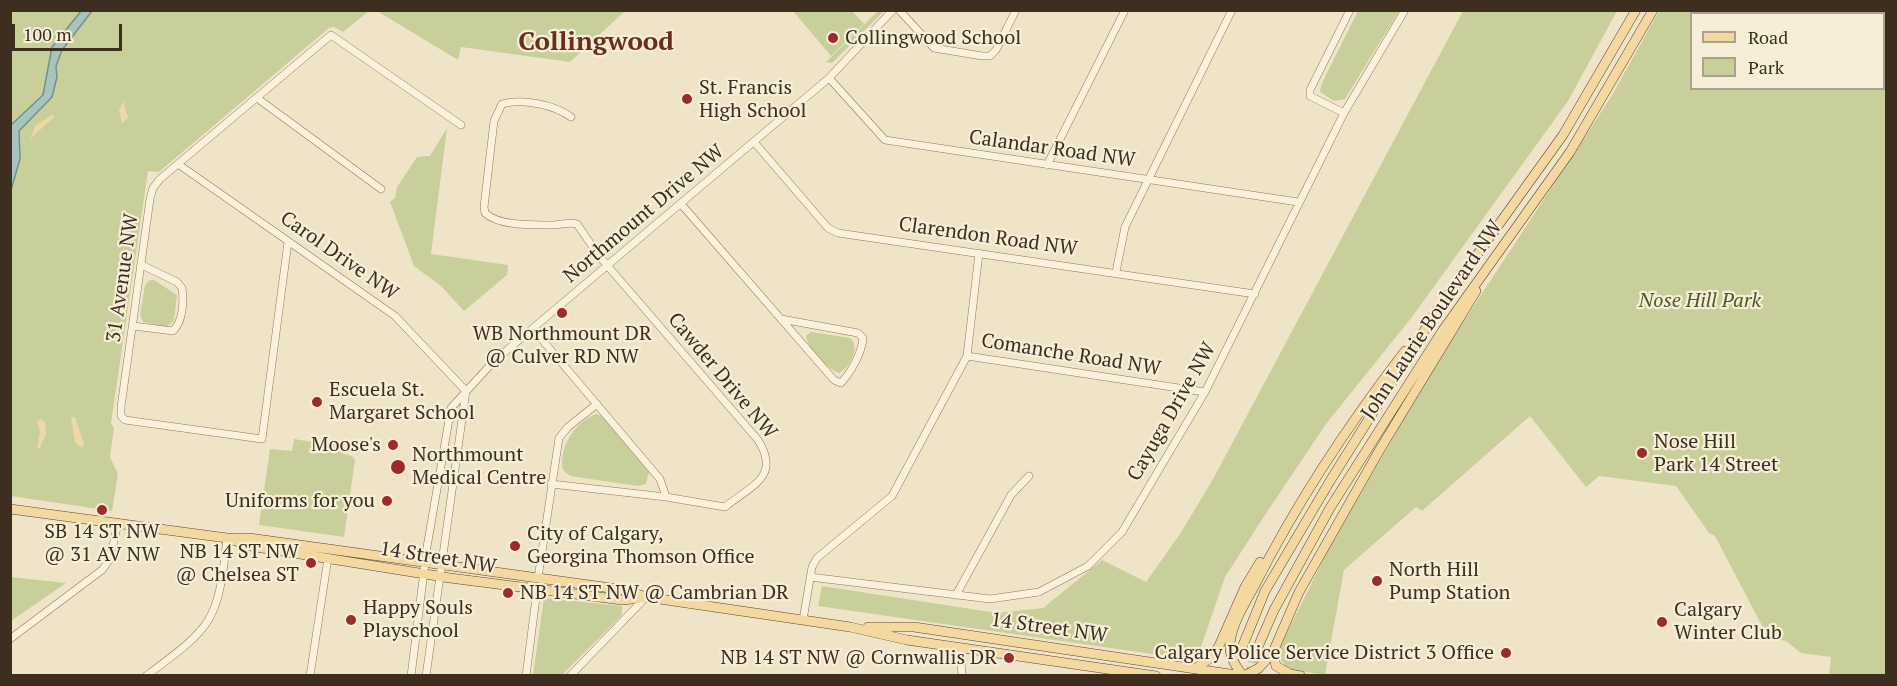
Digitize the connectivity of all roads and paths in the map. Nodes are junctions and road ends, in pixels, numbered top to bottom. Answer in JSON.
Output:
{"nodes":[{"id":1,"x":893,"y":10,"type":"edge"},
{"id":2,"x":899,"y":10,"type":"edge"},
{"id":3,"x":1016,"y":10,"type":"edge"},
{"id":4,"x":1125,"y":10,"type":"edge"},
{"id":5,"x":1233,"y":10,"type":"edge"},
{"id":6,"x":1350,"y":10,"type":"edge"},
{"id":7,"x":1405,"y":10,"type":"edge"},
{"id":8,"x":1636,"y":10,"type":"edge"},
{"id":9,"x":1653,"y":10,"type":"edge"},
{"id":10,"x":829,"y":78,"type":"junction"},
{"id":11,"x":256,"y":98,"type":"junction"},
{"id":12,"x":1344,"y":113,"type":"junction"},
{"id":13,"x":570,"y":117,"type":"dead end"},
{"id":14,"x":461,"y":125,"type":"dead end"},
{"id":15,"x":754,"y":142,"type":"junction"},
{"id":16,"x":178,"y":164,"type":"junction"},
{"id":17,"x":1047,"y":165,"type":"junction"},
{"id":18,"x":1148,"y":179,"type":"junction"},
{"id":19,"x":381,"y":189,"type":"dead end"},
{"id":20,"x":1298,"y":202,"type":"junction"},
{"id":21,"x":681,"y":204,"type":"junction"},
{"id":22,"x":288,"y":242,"type":"junction"},
{"id":23,"x":980,"y":253,"type":"junction"},
{"id":24,"x":142,"y":265,"type":"junction"},
{"id":25,"x":608,"y":266,"type":"junction"},
{"id":26,"x":1116,"y":272,"type":"junction"},
{"id":27,"x":1483,"y":275,"type":"junction"},
{"id":28,"x":1256,"y":294,"type":"junction"},
{"id":29,"x":1436,"y":312,"type":"junction"},
{"id":30,"x":781,"y":320,"type":"junction"},
{"id":31,"x":133,"y":326,"type":"junction"},
{"id":32,"x":533,"y":329,"type":"junction"},
{"id":33,"x":967,"y":356,"type":"junction"},
{"id":34,"x":466,"y":391,"type":"junction"},
{"id":35,"x":1205,"y":392,"type":"junction"},
{"id":36,"x":597,"y":404,"type":"junction"},
{"id":37,"x":1029,"y":476,"type":"dead end"},
{"id":38,"x":551,"y":484,"type":"junction"},
{"id":39,"x":666,"y":497,"type":"junction"},
{"id":40,"x":10,"y":509,"type":"edge"},
{"id":41,"x":118,"y":523,"type":"junction"},
{"id":42,"x":228,"y":538,"type":"junction"},
{"id":43,"x":1278,"y":539,"type":"junction"},
{"id":44,"x":328,"y":558,"type":"junction"},
{"id":45,"x":426,"y":563,"type":"junction"},
{"id":46,"x":441,"y":565,"type":"junction"},
{"id":47,"x":424,"y":574,"type":"junction"},
{"id":48,"x":439,"y":577,"type":"junction"},
{"id":49,"x":810,"y":577,"type":"junction"},
{"id":50,"x":538,"y":578,"type":"junction"},
{"id":51,"x":537,"y":590,"type":"junction"},
{"id":52,"x":956,"y":595,"type":"junction"},
{"id":53,"x":646,"y":597,"type":"junction"},
{"id":54,"x":803,"y":620,"type":"junction"},
{"id":55,"x":850,"y":627,"type":"junction"},
{"id":56,"x":10,"y":639,"type":"edge"},
{"id":57,"x":952,"y":647,"type":"junction"},
{"id":58,"x":1273,"y":652,"type":"junction"},
{"id":59,"x":1239,"y":655,"type":"dead end"},
{"id":60,"x":1254,"y":656,"type":"tunnel mouth"},
{"id":61,"x":1101,"y":668,"type":"junction"},
{"id":62,"x":1196,"y":668,"type":"junction"},
{"id":63,"x":1222,"y":674,"type":"edge"},
{"id":64,"x":146,"y":675,"type":"edge"},
{"id":65,"x":310,"y":675,"type":"edge"},
{"id":66,"x":411,"y":675,"type":"edge"},
{"id":67,"x":426,"y":675,"type":"edge"},
{"id":68,"x":526,"y":675,"type":"edge"},
{"id":69,"x":570,"y":675,"type":"edge"},
{"id":70,"x":962,"y":675,"type":"edge"},
{"id":71,"x":1129,"y":675,"type":"edge"},
{"id":72,"x":1156,"y":675,"type":"edge"},
{"id":73,"x":1243,"y":675,"type":"edge"},
{"id":74,"x":1301,"y":675,"type":"edge"}],
"edges":[{"from":1,"to":10,"type":"street","name":"Northmount Drive NW"},
{"from":2,"to":3,"type":"street"},
{"from":4,"to":17,"type":"street"},
{"from":5,"to":18,"type":"street"},
{"from":6,"to":12,"type":"street"},
{"from":7,"to":12,"type":"street","name":"Cayuga Drive NW"},
{"from":8,"to":29,"type":"main road","name":"John Laurie Boulevard NW"},
{"from":9,"to":27,"type":"main road","name":"John Laurie Boulevard NW"},
{"from":10,"to":15,"type":"street","name":"Northmount Drive NW"},
{"from":10,"to":17,"type":"street","name":"Calandar Road NW"},
{"from":11,"to":14,"type":"street","name":"31 Avenue NW"},
{"from":11,"to":16,"type":"street","name":"31 Avenue NW"},
{"from":11,"to":19,"type":"street"},
{"from":12,"to":20,"type":"street","name":"Cayuga Drive NW"},
{"from":13,"to":25,"type":"street","name":"Cawder Drive NW"},
{"from":15,"to":21,"type":"street","name":"Northmount Drive NW"},
{"from":15,"to":23,"type":"street","name":"Clarendon Road NW"},
{"from":16,"to":22,"type":"street","name":"Carol Drive NW"},
{"from":16,"to":24,"type":"street","name":"31 Avenue NW"},
{"from":17,"to":18,"type":"street","name":"Calandar Road NW"},
{"from":18,"to":20,"type":"street","name":"Calandar Road NW"},
{"from":18,"to":26,"type":"street"},
{"from":20,"to":28,"type":"street","name":"Cayuga Drive NW"},
{"from":21,"to":25,"type":"street","name":"Northmount Drive NW"},
{"from":21,"to":30,"type":"street"},
{"from":22,"to":31,"type":"street","name":"31 Avenue NW"},
{"from":22,"to":34,"type":"street","name":"Carol Drive NW"},
{"from":23,"to":26,"type":"street","name":"Clarendon Road NW"},
{"from":23,"to":33,"type":"street"},
{"from":24,"to":31,"type":"street","name":"31 Avenue NW"},
{"from":24,"to":31,"type":"street"},
{"from":25,"to":32,"type":"street","name":"Northmount Drive NW"},
{"from":25,"to":39,"type":"street","name":"Cawder Drive NW"},
{"from":26,"to":28,"type":"street","name":"Clarendon Road NW"},
{"from":27,"to":58,"type":"main road"},
{"from":27,"to":60,"type":"main road","name":"John Laurie Boulevard NW"},
{"from":28,"to":35,"type":"street","name":"Cayuga Drive NW"},
{"from":29,"to":43,"type":"main road"},
{"from":29,"to":59,"type":"main road","name":"John Laurie Boulevard NW"},
{"from":30,"to":30,"type":"street"},
{"from":32,"to":34,"type":"street","name":"Northmount Drive NW"},
{"from":32,"to":36,"type":"street"},
{"from":33,"to":35,"type":"street","name":"Comanche Road NW"},
{"from":33,"to":49,"type":"street"},
{"from":34,"to":45,"type":"street","name":"Northmount Drive NW"},
{"from":34,"to":46,"type":"street"},
{"from":35,"to":52,"type":"street","name":"Cayuga Drive NW"},
{"from":36,"to":38,"type":"street"},
{"from":36,"to":39,"type":"street"},
{"from":37,"to":52,"type":"street"},
{"from":38,"to":39,"type":"street","name":"Cawder Drive NW"},
{"from":38,"to":50,"type":"street"},
{"from":40,"to":41,"type":"main road","name":"14 Street NW"},
{"from":41,"to":42,"type":"main road","name":"14 Street NW"},
{"from":41,"to":56,"type":"street"},
{"from":42,"to":44,"type":"main road","name":"14 Street NW"},
{"from":42,"to":45,"type":"main road","name":"14 Street NW"},
{"from":42,"to":64,"type":"street"},
{"from":43,"to":62,"type":"main road"},
{"from":43,"to":73,"type":"main road"},
{"from":44,"to":47,"type":"main road","name":"14 Street NW"},
{"from":44,"to":65,"type":"street"},
{"from":45,"to":46,"type":"main road","name":"14 Street NW"},
{"from":45,"to":47,"type":"street","name":"Northmount Drive NW"},
{"from":46,"to":48,"type":"street"},
{"from":46,"to":50,"type":"main road","name":"14 Street NW"},
{"from":47,"to":48,"type":"main road","name":"14 Street NW"},
{"from":47,"to":66,"type":"street","name":"Northmount Drive NW"},
{"from":48,"to":51,"type":"main road","name":"14 Street NW"},
{"from":48,"to":67,"type":"street"},
{"from":49,"to":52,"type":"street","name":"Cayuga Drive NW"},
{"from":49,"to":54,"type":"street"},
{"from":50,"to":53,"type":"main road","name":"14 Street NW"},
{"from":51,"to":53,"type":"main road","name":"14 Street NW"},
{"from":51,"to":68,"type":"street"},
{"from":53,"to":54,"type":"main road","name":"14 Street NW"},
{"from":53,"to":69,"type":"street"},
{"from":54,"to":55,"type":"main road","name":"14 Street NW"},
{"from":55,"to":57,"type":"main road","name":"14 Street NW"},
{"from":55,"to":62,"type":"main road","name":"14 Street NW"},
{"from":57,"to":61,"type":"main road","name":"14 Street NW"},
{"from":57,"to":70,"type":"street"},
{"from":58,"to":73,"type":"main road"},
{"from":58,"to":74,"type":"main road"},
{"from":61,"to":71,"type":"main road"},
{"from":61,"to":72,"type":"main road","name":"14 Street NW"},
{"from":62,"to":63,"type":"main road","name":"14 Street NW"},
{"from":63,"to":73,"type":"main road","name":"14 Street NW"}]}
